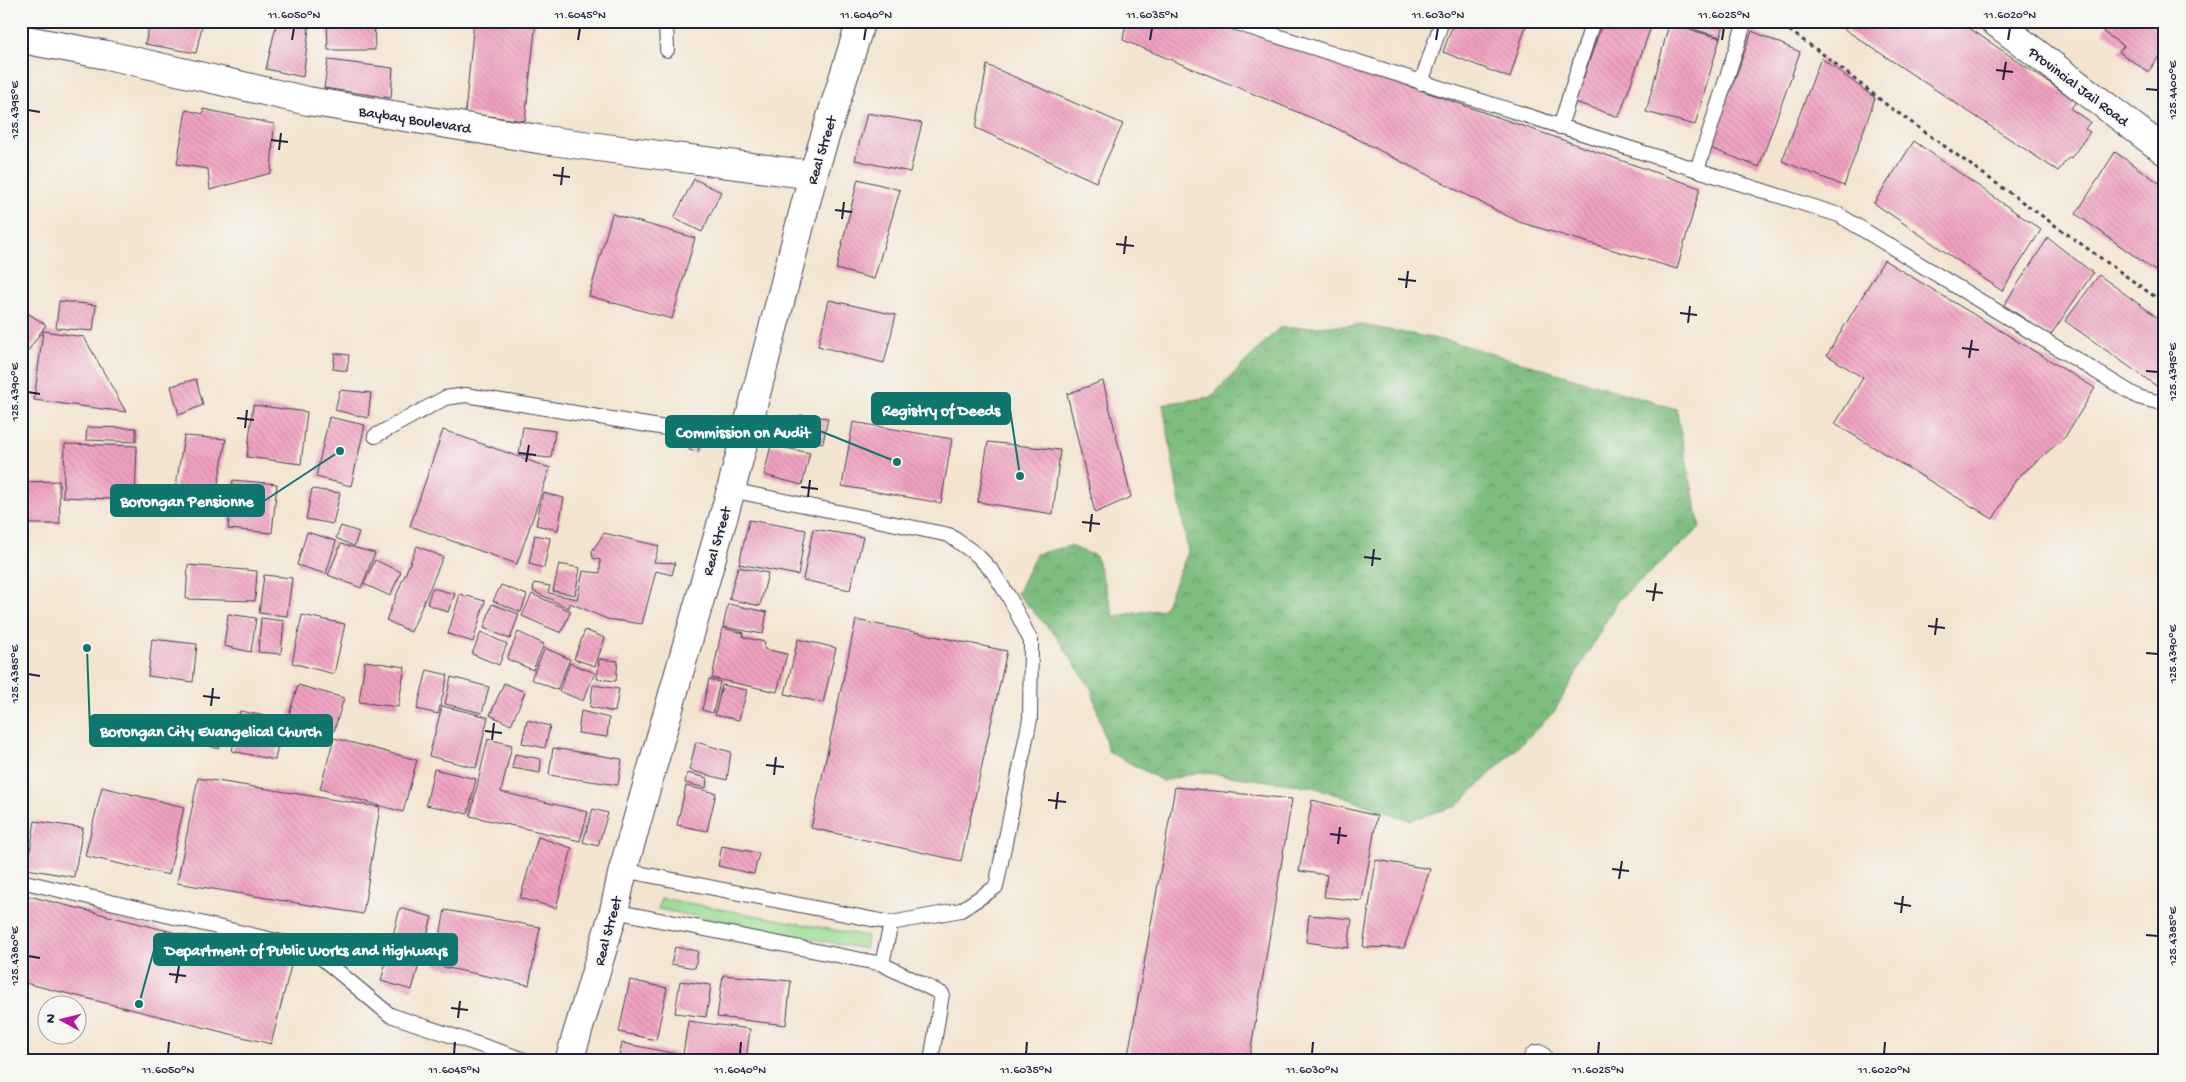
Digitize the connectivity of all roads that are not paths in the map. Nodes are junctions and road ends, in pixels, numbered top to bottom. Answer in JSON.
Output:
{"nodes":[{"id":1,"x":666,"y":21,"type":"edge"},
{"id":2,"x":861,"y":21,"type":"edge"},
{"id":3,"x":1230,"y":21,"type":"edge"},
{"id":4,"x":1442,"y":21,"type":"edge"},
{"id":5,"x":1593,"y":21,"type":"edge"},
{"id":6,"x":1745,"y":21,"type":"edge"},
{"id":7,"x":1994,"y":21,"type":"edge"},
{"id":8,"x":21,"y":38,"type":"edge"},
{"id":9,"x":667,"y":50,"type":"dead end"},
{"id":10,"x":1421,"y":83,"type":"junction"},
{"id":11,"x":1560,"y":127,"type":"junction"},
{"id":12,"x":2165,"y":151,"type":"edge"},
{"id":13,"x":1697,"y":170,"type":"junction"},
{"id":14,"x":813,"y":175,"type":"junction"},
{"id":15,"x":2165,"y":404,"type":"edge"},
{"id":16,"x":375,"y":436,"type":"dead end"},
{"id":17,"x":744,"y":441,"type":"junction"},
{"id":18,"x":731,"y":490,"type":"junction"},
{"id":19,"x":623,"y":870,"type":"junction"},
{"id":20,"x":21,"y":881,"type":"edge"},
{"id":21,"x":614,"y":911,"type":"junction"},
{"id":22,"x":891,"y":923,"type":"junction"},
{"id":23,"x":882,"y":964,"type":"junction"},
{"id":24,"x":528,"y":1061,"type":"edge"},
{"id":25,"x":570,"y":1061,"type":"edge"},
{"id":26,"x":931,"y":1061,"type":"edge"}],
"edges":[{"from":1,"to":9,"type":"lane"},
{"from":2,"to":14,"type":"main road","name":"Real Street"},
{"from":3,"to":10,"type":"lane"},
{"from":4,"to":10,"type":"lane"},
{"from":5,"to":11,"type":"lane"},
{"from":6,"to":13,"type":"lane"},
{"from":7,"to":12,"type":"main road","name":"Provincial Jail Road"},
{"from":8,"to":14,"type":"main road","name":"Baybay Boulevard"},
{"from":10,"to":11,"type":"lane"},
{"from":11,"to":13,"type":"lane"},
{"from":13,"to":15,"type":"lane"},
{"from":14,"to":17,"type":"main road","name":"Real Street"},
{"from":16,"to":17,"type":"lane"},
{"from":17,"to":18,"type":"main road","name":"Real Street"},
{"from":18,"to":19,"type":"main road","name":"Real Street"},
{"from":18,"to":22,"type":"lane"},
{"from":19,"to":21,"type":"main road","name":"Real Street"},
{"from":19,"to":22,"type":"lane"},
{"from":20,"to":24,"type":"lane"},
{"from":21,"to":23,"type":"lane"},
{"from":21,"to":25,"type":"main road","name":"Real Street"},
{"from":22,"to":23,"type":"lane"},
{"from":23,"to":26,"type":"lane"}]}
